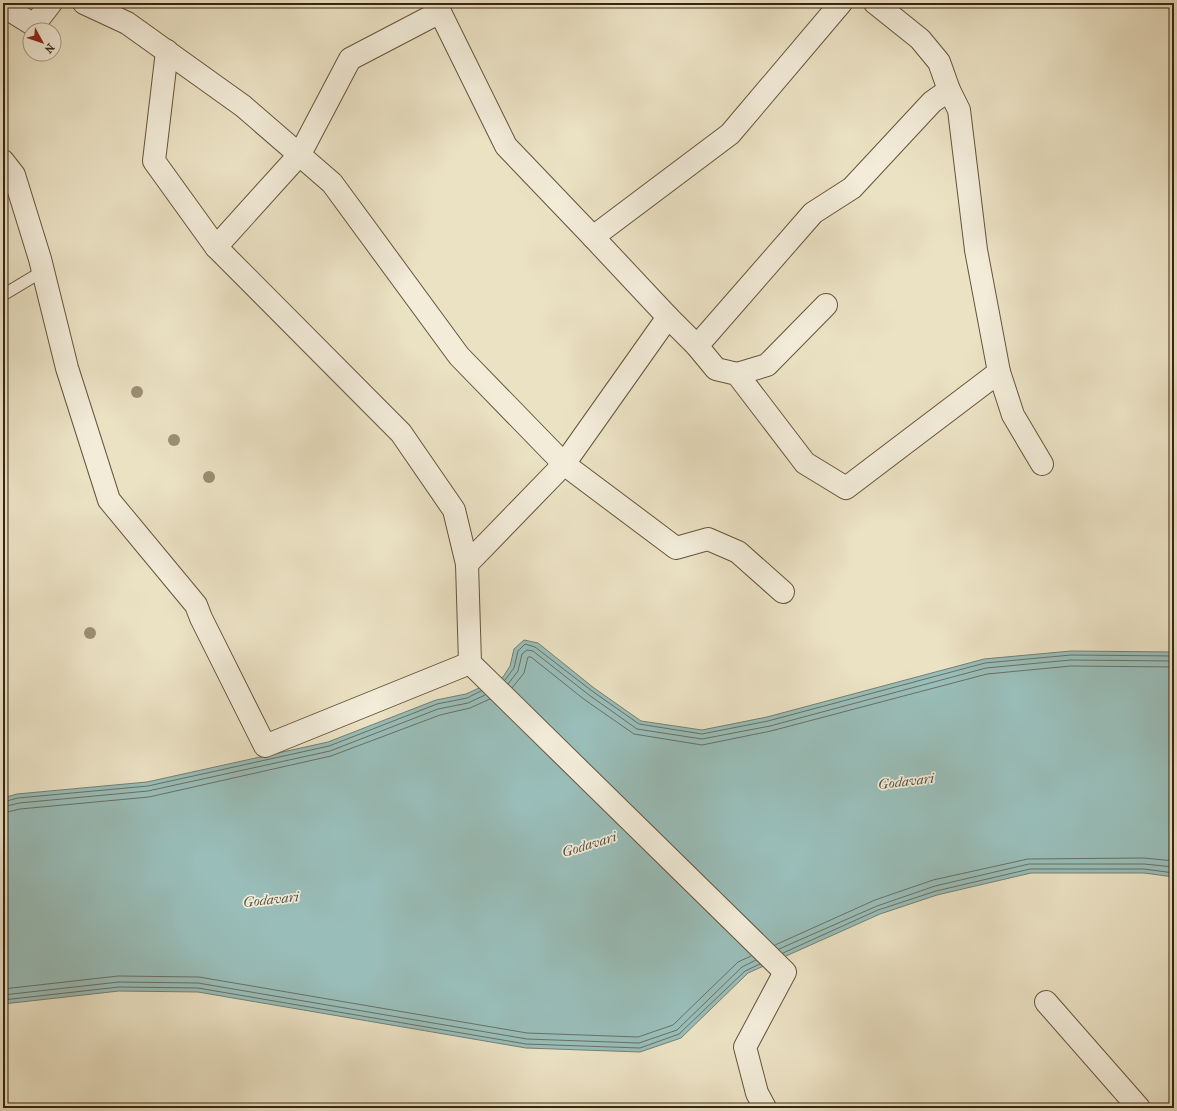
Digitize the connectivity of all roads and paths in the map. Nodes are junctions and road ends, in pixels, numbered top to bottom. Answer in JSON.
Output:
{"nodes":[{"id":1,"x":51,"y":3,"type":"edge"},
{"id":2,"x":84,"y":3,"type":"edge"},
{"id":3,"x":841,"y":3,"type":"edge"},
{"id":4,"x":874,"y":3,"type":"edge"},
{"id":5,"x":4,"y":7,"type":"edge"},
{"id":6,"x":440,"y":7,"type":"edge"},
{"id":7,"x":167,"y":51,"type":"junction"},
{"id":8,"x":949,"y":90,"type":"junction"},
{"id":9,"x":300,"y":154,"type":"junction"},
{"id":10,"x":3,"y":161,"type":"edge"},
{"id":11,"x":593,"y":237,"type":"junction"},
{"id":12,"x":216,"y":246,"type":"junction"},
{"id":13,"x":43,"y":271,"type":"junction"},
{"id":14,"x":3,"y":295,"type":"edge"},
{"id":15,"x":826,"y":305,"type":"dead end"},
{"id":16,"x":668,"y":317,"type":"junction"},
{"id":17,"x":697,"y":346,"type":"junction"},
{"id":18,"x":999,"y":372,"type":"junction"},
{"id":19,"x":737,"y":374,"type":"junction"},
{"id":20,"x":564,"y":464,"type":"junction"},
{"id":21,"x":1042,"y":464,"type":"dead end"},
{"id":22,"x":467,"y":564,"type":"junction"},
{"id":23,"x":783,"y":592,"type":"dead end"},
{"id":24,"x":470,"y":663,"type":"junction"},
{"id":25,"x":1046,"y":1002,"type":"dead end"},
{"id":26,"x":765,"y":1108,"type":"edge"},
{"id":27,"x":1139,"y":1108,"type":"edge"}],
"edges":[{"from":1,"to":5,"type":"street"},
{"from":2,"to":7,"type":"street"},
{"from":3,"to":11,"type":"street"},
{"from":4,"to":8,"type":"street"},
{"from":6,"to":9,"type":"street"},
{"from":6,"to":11,"type":"street"},
{"from":7,"to":9,"type":"street"},
{"from":7,"to":12,"type":"street"},
{"from":8,"to":17,"type":"street"},
{"from":8,"to":18,"type":"street"},
{"from":9,"to":12,"type":"street"},
{"from":9,"to":20,"type":"street"},
{"from":10,"to":13,"type":"street"},
{"from":11,"to":16,"type":"street"},
{"from":12,"to":22,"type":"street"},
{"from":13,"to":14,"type":"lane"},
{"from":13,"to":24,"type":"street"},
{"from":15,"to":19,"type":"street"},
{"from":16,"to":17,"type":"street"},
{"from":16,"to":20,"type":"street"},
{"from":17,"to":19,"type":"street"},
{"from":18,"to":19,"type":"street"},
{"from":18,"to":21,"type":"street"},
{"from":20,"to":22,"type":"street"},
{"from":20,"to":23,"type":"street"},
{"from":22,"to":24,"type":"street"},
{"from":24,"to":26,"type":"street"},
{"from":25,"to":27,"type":"street"}]}
